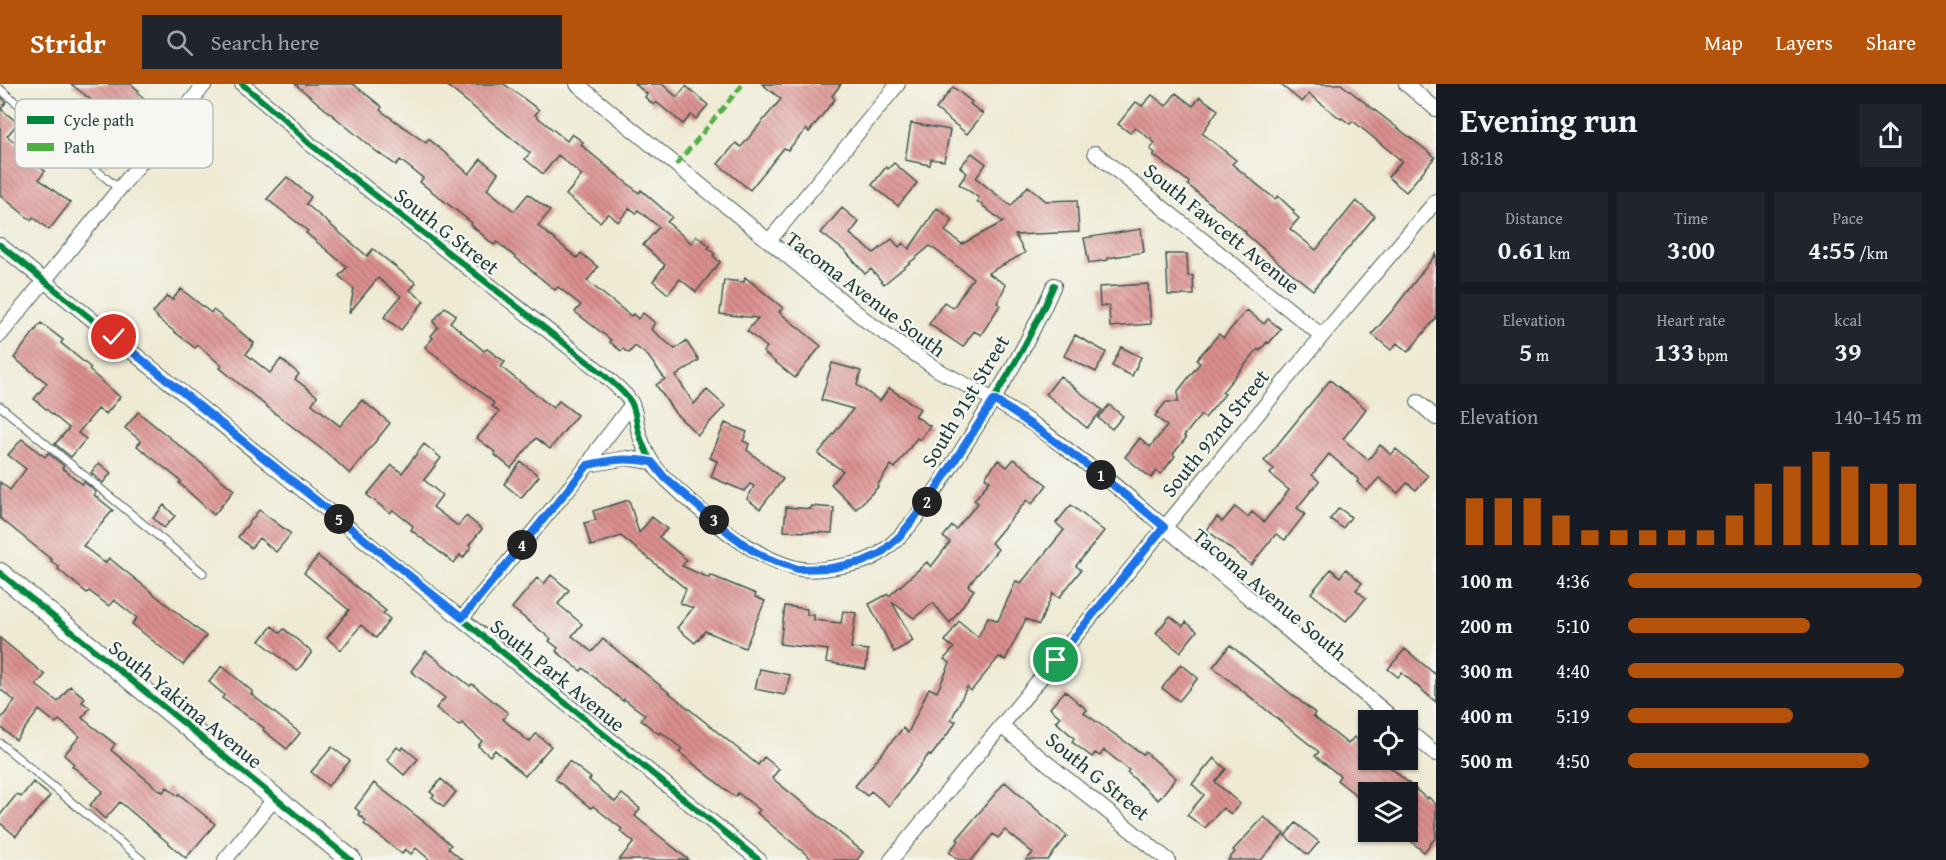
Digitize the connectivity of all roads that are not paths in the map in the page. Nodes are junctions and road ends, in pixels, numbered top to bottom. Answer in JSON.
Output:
{"nodes":[{"id":1,"x":205,"y":84,"type":"edge"},
{"id":2,"x":242,"y":84,"type":"edge"},
{"id":3,"x":577,"y":84,"type":"edge"},
{"id":4,"x":898,"y":84,"type":"edge"},
{"id":5,"x":1407,"y":84,"type":"edge"},
{"id":6,"x":0,"y":89,"type":"edge"},
{"id":7,"x":193,"y":99,"type":"edge"},
{"id":8,"x":15,"y":102,"type":"edge"},
{"id":9,"x":1436,"y":109,"type":"edge"},
{"id":10,"x":1095,"y":153,"type":"dead end"},
{"id":11,"x":94,"y":168,"type":"edge"},
{"id":12,"x":136,"y":168,"type":"edge"},
{"id":13,"x":119,"y":189,"type":"junction"},
{"id":14,"x":1436,"y":201,"type":"edge"},
{"id":15,"x":769,"y":241,"type":"junction"},
{"id":16,"x":0,"y":245,"type":"edge"},
{"id":17,"x":44,"y":281,"type":"junction"},
{"id":18,"x":1054,"y":285,"type":"dead end"},
{"id":19,"x":0,"y":335,"type":"edge"},
{"id":20,"x":1322,"y":336,"type":"junction"},
{"id":21,"x":994,"y":400,"type":"junction"},
{"id":22,"x":1418,"y":402,"type":"dead end"},
{"id":23,"x":632,"y":404,"type":"junction"},
{"id":24,"x":0,"y":406,"type":"edge"},
{"id":25,"x":1436,"y":418,"type":"edge"},
{"id":26,"x":652,"y":462,"type":"junction"},
{"id":27,"x":588,"y":465,"type":"junction"},
{"id":28,"x":1164,"y":527,"type":"junction"},
{"id":29,"x":0,"y":573,"type":"edge"},
{"id":30,"x":203,"y":573,"type":"dead end"},
{"id":31,"x":462,"y":618,"type":"junction"},
{"id":32,"x":1383,"y":710,"type":"edge"},
{"id":33,"x":1001,"y":726,"type":"junction"},
{"id":34,"x":1418,"y":739,"type":"edge"},
{"id":35,"x":0,"y":743,"type":"edge"},
{"id":36,"x":1436,"y":754,"type":"edge"},
{"id":37,"x":275,"y":798,"type":"junction"},
{"id":38,"x":142,"y":860,"type":"edge"},
{"id":39,"x":225,"y":860,"type":"edge"},
{"id":40,"x":351,"y":860,"type":"edge"},
{"id":41,"x":759,"y":860,"type":"edge"},
{"id":42,"x":891,"y":860,"type":"edge"},
{"id":43,"x":1168,"y":860,"type":"edge"}],
"edges":[{"from":1,"to":7,"type":"street"},
{"from":2,"to":23,"type":"street","name":"South G Street"},
{"from":3,"to":15,"type":"street","name":"Tacoma Avenue South"},
{"from":4,"to":15,"type":"street"},
{"from":5,"to":9,"type":"street"},
{"from":6,"to":8,"type":"lane"},
{"from":10,"to":20,"type":"street","name":"South Fawcett Avenue"},
{"from":11,"to":13,"type":"lane"},
{"from":12,"to":13,"type":"street"},
{"from":13,"to":17,"type":"street"},
{"from":14,"to":20,"type":"street","name":"South 92nd Street"},
{"from":15,"to":21,"type":"street","name":"Tacoma Avenue South"},
{"from":16,"to":17,"type":"street","name":"South Park Avenue"},
{"from":17,"to":19,"type":"street"},
{"from":17,"to":31,"type":"street","name":"South Park Avenue"},
{"from":18,"to":21,"type":"street","name":"South 91st Street"},
{"from":20,"to":28,"type":"street","name":"South 92nd Street"},
{"from":21,"to":26,"type":"street","name":"South 91st Street"},
{"from":21,"to":28,"type":"street","name":"Tacoma Avenue South"},
{"from":22,"to":25,"type":"street"},
{"from":23,"to":26,"type":"street","name":"South 91st Street"},
{"from":23,"to":27,"type":"street"},
{"from":24,"to":30,"type":"lane"},
{"from":26,"to":27,"type":"street"},
{"from":27,"to":31,"type":"street"},
{"from":28,"to":32,"type":"street","name":"Tacoma Avenue South"},
{"from":28,"to":33,"type":"street","name":"South 92nd Street"},
{"from":29,"to":37,"type":"main road","name":"South Yakima Avenue"},
{"from":31,"to":41,"type":"street","name":"South Park Avenue"},
{"from":33,"to":42,"type":"street","name":"South 92nd Street"},
{"from":33,"to":43,"type":"street","name":"South G Street"},
{"from":34,"to":36,"type":"street"},
{"from":35,"to":38,"type":"lane"},
{"from":37,"to":39,"type":"street"},
{"from":37,"to":40,"type":"main road","name":"South Yakima Avenue"}]}
